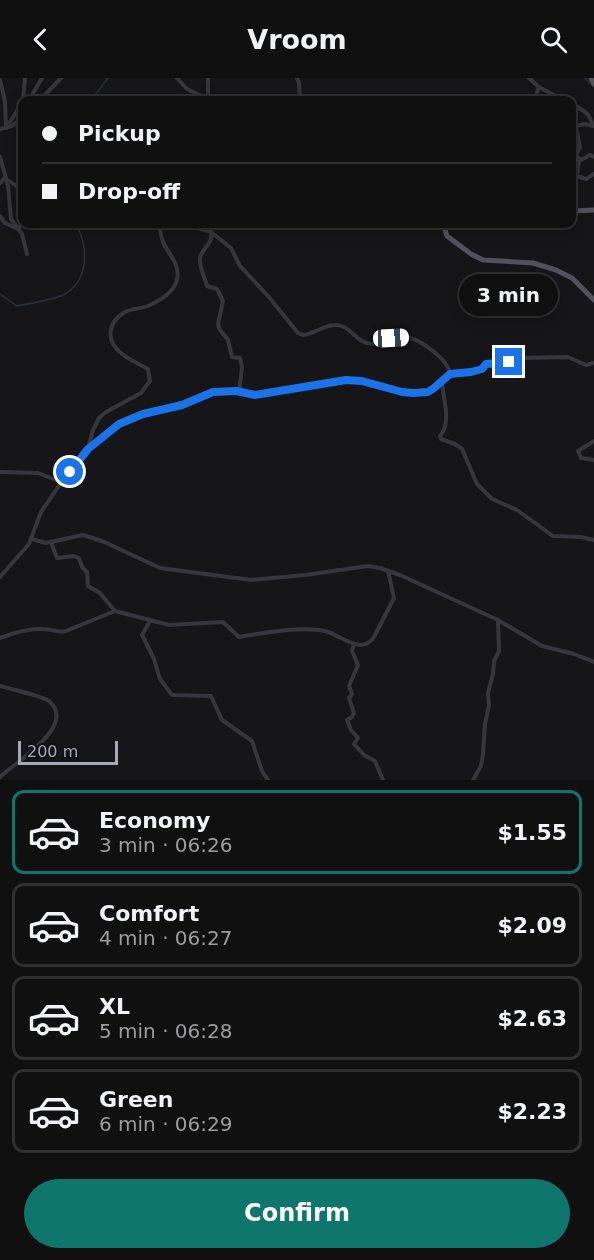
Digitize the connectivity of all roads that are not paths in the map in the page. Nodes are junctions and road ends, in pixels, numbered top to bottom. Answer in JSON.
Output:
{"nodes":[{"id":1,"x":25,"y":78,"type":"edge"},
{"id":2,"x":42,"y":78,"type":"edge"},
{"id":3,"x":60,"y":78,"type":"edge"},
{"id":4,"x":177,"y":78,"type":"edge"},
{"id":5,"x":208,"y":78,"type":"edge"},
{"id":6,"x":297,"y":78,"type":"edge"},
{"id":7,"x":529,"y":78,"type":"edge"},
{"id":8,"x":591,"y":78,"type":"edge"},
{"id":9,"x":0,"y":79,"type":"edge"},
{"id":10,"x":594,"y":84,"type":"edge"},
{"id":11,"x":539,"y":87,"type":"junction"},
{"id":12,"x":24,"y":96,"type":"edge"},
{"id":13,"x":31,"y":96,"type":"edge"},
{"id":14,"x":44,"y":96,"type":"edge"},
{"id":15,"x":200,"y":96,"type":"edge"},
{"id":16,"x":208,"y":96,"type":"edge"},
{"id":17,"x":300,"y":96,"type":"edge"},
{"id":18,"x":536,"y":96,"type":"edge"},
{"id":19,"x":556,"y":96,"type":"edge"},
{"id":20,"x":576,"y":106,"type":"edge"},
{"id":21,"x":18,"y":110,"type":"edge"},
{"id":22,"x":18,"y":116,"type":"edge"},
{"id":23,"x":18,"y":121,"type":"edge"},
{"id":24,"x":576,"y":126,"type":"edge"},
{"id":25,"x":594,"y":126,"type":"edge"},
{"id":26,"x":8,"y":127,"type":"junction"},
{"id":27,"x":0,"y":129,"type":"edge"},
{"id":28,"x":576,"y":134,"type":"edge"},
{"id":29,"x":576,"y":151,"type":"edge"},
{"id":30,"x":576,"y":156,"type":"edge"},
{"id":31,"x":594,"y":157,"type":"edge"},
{"id":32,"x":0,"y":158,"type":"edge"},
{"id":33,"x":579,"y":160,"type":"junction"},
{"id":34,"x":594,"y":174,"type":"edge"},
{"id":35,"x":6,"y":179,"type":"junction"},
{"id":36,"x":0,"y":183,"type":"edge"},
{"id":37,"x":18,"y":187,"type":"edge"},
{"id":38,"x":594,"y":210,"type":"edge"},
{"id":39,"x":576,"y":211,"type":"edge"},
{"id":40,"x":0,"y":216,"type":"edge"},
{"id":41,"x":160,"y":228,"type":"edge"},
{"id":42,"x":197,"y":228,"type":"edge"},
{"id":43,"x":443,"y":228,"type":"edge"},
{"id":44,"x":18,"y":229,"type":"junction"},
{"id":45,"x":210,"y":232,"type":"junction"},
{"id":46,"x":27,"y":254,"type":"dead end"},
{"id":47,"x":594,"y":300,"type":"edge"},
{"id":48,"x":594,"y":363,"type":"edge"},
{"id":49,"x":450,"y":374,"type":"junction"},
{"id":50,"x":442,"y":380,"type":"junction"},
{"id":51,"x":239,"y":393,"type":"junction"},
{"id":52,"x":594,"y":441,"type":"edge"},
{"id":53,"x":88,"y":449,"type":"junction"},
{"id":54,"x":594,"y":460,"type":"edge"},
{"id":55,"x":0,"y":472,"type":"edge"},
{"id":56,"x":62,"y":482,"type":"junction"},
{"id":57,"x":32,"y":539,"type":"junction"},
{"id":58,"x":594,"y":540,"type":"edge"},
{"id":59,"x":51,"y":542,"type":"junction"},
{"id":60,"x":388,"y":571,"type":"junction"},
{"id":61,"x":0,"y":577,"type":"edge"},
{"id":62,"x":115,"y":611,"type":"junction"},
{"id":63,"x":498,"y":620,"type":"junction"},
{"id":64,"x":150,"y":621,"type":"junction"},
{"id":65,"x":0,"y":638,"type":"edge"},
{"id":66,"x":354,"y":644,"type":"junction"},
{"id":67,"x":594,"y":662,"type":"edge"},
{"id":68,"x":0,"y":686,"type":"edge"},
{"id":69,"x":0,"y":777,"type":"edge"},
{"id":70,"x":268,"y":780,"type":"edge"},
{"id":71,"x":383,"y":780,"type":"edge"},
{"id":72,"x":473,"y":780,"type":"edge"}],
"edges":[{"from":1,"to":12,"type":"street"},
{"from":2,"to":13,"type":"street"},
{"from":3,"to":14,"type":"street"},
{"from":4,"to":15,"type":"street"},
{"from":5,"to":16,"type":"street"},
{"from":6,"to":17,"type":"street"},
{"from":7,"to":11,"type":"street"},
{"from":8,"to":10,"type":"main road"},
{"from":9,"to":26,"type":"street"},
{"from":11,"to":18,"type":"street"},
{"from":11,"to":19,"type":"street"},
{"from":20,"to":25,"type":"street"},
{"from":21,"to":26,"type":"street"},
{"from":22,"to":26,"type":"street"},
{"from":23,"to":26,"type":"street"},
{"from":24,"to":25,"type":"street"},
{"from":26,"to":27,"type":"street"},
{"from":28,"to":29,"type":"street"},
{"from":30,"to":33,"type":"street"},
{"from":31,"to":33,"type":"street"},
{"from":32,"to":35,"type":"street"},
{"from":33,"to":34,"type":"street"},
{"from":35,"to":36,"type":"street"},
{"from":35,"to":37,"type":"street"},
{"from":35,"to":44,"type":"street"},
{"from":38,"to":39,"type":"main road"},
{"from":40,"to":44,"type":"street"},
{"from":41,"to":53,"type":"street"},
{"from":42,"to":45,"type":"street"},
{"from":43,"to":47,"type":"main road"},
{"from":44,"to":46,"type":"street"},
{"from":45,"to":49,"type":"street"},
{"from":45,"to":51,"type":"street"},
{"from":48,"to":49,"type":"street"},
{"from":49,"to":50,"type":"street"},
{"from":50,"to":51,"type":"street"},
{"from":50,"to":58,"type":"street"},
{"from":51,"to":53,"type":"street"},
{"from":52,"to":54,"type":"street"},
{"from":53,"to":56,"type":"street"},
{"from":55,"to":56,"type":"street"},
{"from":56,"to":57,"type":"street"},
{"from":57,"to":59,"type":"street"},
{"from":57,"to":61,"type":"street"},
{"from":59,"to":60,"type":"street"},
{"from":59,"to":62,"type":"street"},
{"from":60,"to":63,"type":"street"},
{"from":60,"to":66,"type":"street"},
{"from":62,"to":64,"type":"street"},
{"from":62,"to":65,"type":"street"},
{"from":63,"to":67,"type":"street"},
{"from":63,"to":72,"type":"street"},
{"from":64,"to":66,"type":"street"},
{"from":64,"to":70,"type":"street"},
{"from":66,"to":71,"type":"street"},
{"from":68,"to":69,"type":"street"}]}
